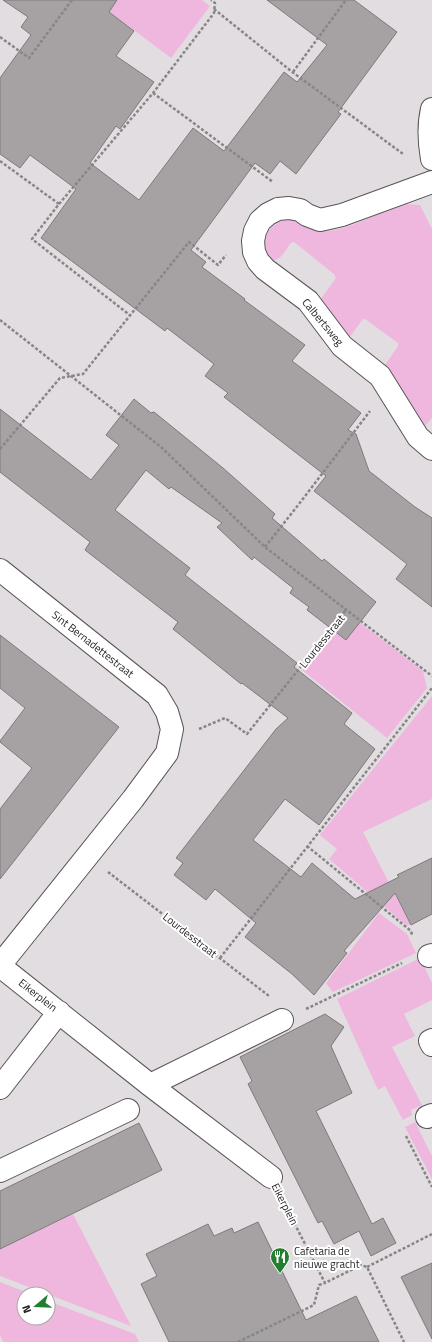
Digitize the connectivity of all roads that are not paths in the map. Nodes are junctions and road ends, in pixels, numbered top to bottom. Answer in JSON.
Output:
{"nodes":[{"id":1,"x":432,"y":109,"type":"edge"},
{"id":2,"x":432,"y":159,"type":"edge"},
{"id":3,"x":432,"y":182,"type":"edge"},
{"id":4,"x":432,"y":449,"type":"edge"},
{"id":5,"x":0,"y":570,"type":"edge"},
{"id":6,"x":0,"y":966,"type":"edge"},
{"id":7,"x":59,"y":1012,"type":"junction"},
{"id":8,"x":288,"y":1018,"type":"road end"},
{"id":9,"x":432,"y":1040,"type":"edge"},
{"id":10,"x":432,"y":1046,"type":"edge"},
{"id":11,"x":150,"y":1085,"type":"junction"},
{"id":12,"x":0,"y":1088,"type":"edge"},
{"id":13,"x":128,"y":1110,"type":"dead end"},
{"id":14,"x":0,"y":1171,"type":"edge"},
{"id":15,"x":271,"y":1177,"type":"road end"}],
"edges":[{"from":1,"to":2,"type":"street"},
{"from":3,"to":4,"type":"street","name":"Calbertsweg"},
{"from":5,"to":6,"type":"street","name":"Sint Bernadettestraat"},
{"from":6,"to":7,"type":"street","name":"Eikerplein"},
{"from":7,"to":11,"type":"street","name":"Eikerplein"},
{"from":7,"to":12,"type":"street"},
{"from":8,"to":11,"type":"street"},
{"from":9,"to":10,"type":"street"},
{"from":11,"to":15,"type":"street","name":"Eikerplein"},
{"from":13,"to":14,"type":"street"}]}
